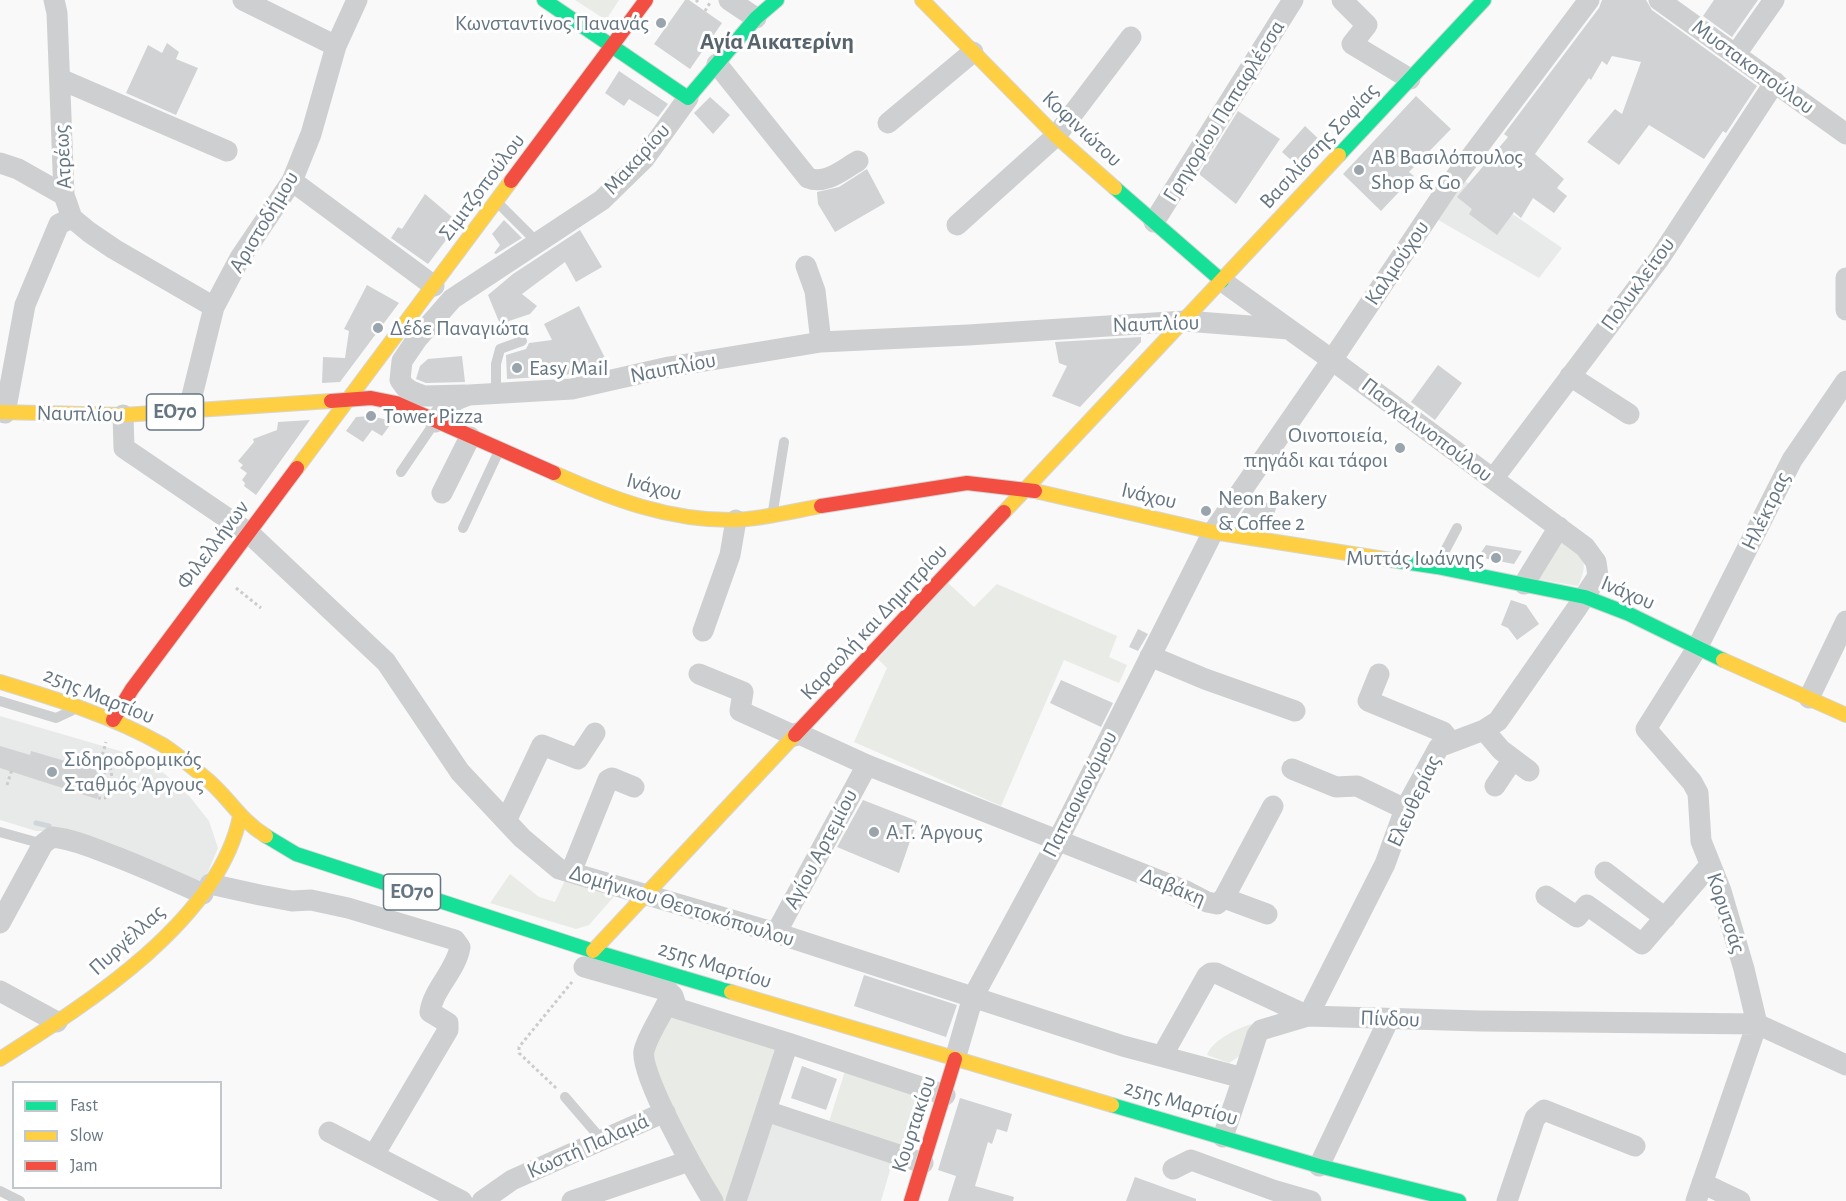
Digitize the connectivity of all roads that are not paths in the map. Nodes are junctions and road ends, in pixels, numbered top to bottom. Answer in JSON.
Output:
{"nodes":[{"id":1,"x":243,"y":0,"type":"edge"},
{"id":2,"x":357,"y":0,"type":"edge"},
{"id":3,"x":544,"y":0,"type":"edge"},
{"id":4,"x":646,"y":0,"type":"edge"},
{"id":5,"x":729,"y":0,"type":"edge"},
{"id":6,"x":777,"y":0,"type":"edge"},
{"id":7,"x":922,"y":0,"type":"edge"},
{"id":8,"x":1293,"y":0,"type":"edge"},
{"id":9,"x":1342,"y":0,"type":"edge"},
{"id":10,"x":1484,"y":0,"type":"edge"},
{"id":11,"x":1589,"y":0,"type":"edge"},
{"id":12,"x":1659,"y":0,"type":"edge"},
{"id":13,"x":1774,"y":0,"type":"edge"},
{"id":14,"x":59,"y":4,"type":"edge"},
{"id":15,"x":756,"y":18,"type":"junction"},
{"id":16,"x":1131,"y":37,"type":"dead end"},
{"id":17,"x":612,"y":45,"type":"junction"},
{"id":18,"x":336,"y":46,"type":"junction"},
{"id":19,"x":973,"y":52,"type":"junction"},
{"id":20,"x":1736,"y":54,"type":"junction"},
{"id":21,"x":717,"y":64,"type":"junction"},
{"id":22,"x":60,"y":79,"type":"junction"},
{"id":23,"x":1410,"y":79,"type":"junction"},
{"id":24,"x":1775,"y":82,"type":"junction"},
{"id":25,"x":688,"y":98,"type":"junction"},
{"id":26,"x":888,"y":123,"type":"dead end"},
{"id":27,"x":1846,"y":134,"type":"edge"},
{"id":28,"x":1056,"y":136,"type":"junction"},
{"id":29,"x":227,"y":151,"type":"dead end"},
{"id":30,"x":858,"y":161,"type":"dead end"},
{"id":31,"x":0,"y":163,"type":"edge"},
{"id":32,"x":292,"y":181,"type":"junction"},
{"id":33,"x":64,"y":195,"type":"junction"},
{"id":34,"x":497,"y":202,"type":"junction"},
{"id":35,"x":72,"y":218,"type":"junction"},
{"id":36,"x":1155,"y":222,"type":"junction"},
{"id":37,"x":957,"y":225,"type":"dead end"},
{"id":38,"x":537,"y":242,"type":"junction"},
{"id":39,"x":806,"y":266,"type":"dead end"},
{"id":40,"x":1846,"y":278,"type":"edge"},
{"id":41,"x":439,"y":279,"type":"junction"},
{"id":42,"x":1222,"y":281,"type":"junction"},
{"id":43,"x":469,"y":287,"type":"junction"},
{"id":44,"x":214,"y":307,"type":"junction"},
{"id":45,"x":1846,"y":310,"type":"edge"},
{"id":46,"x":1185,"y":321,"type":"junction"},
{"id":47,"x":1290,"y":329,"type":"junction"},
{"id":48,"x":522,"y":341,"type":"dead end"},
{"id":49,"x":821,"y":342,"type":"junction"},
{"id":50,"x":1332,"y":360,"type":"junction"},
{"id":51,"x":1570,"y":376,"type":"junction"},
{"id":52,"x":1846,"y":381,"type":"edge"},
{"id":53,"x":469,"y":395,"type":"junction"},
{"id":54,"x":495,"y":395,"type":"junction"},
{"id":55,"x":350,"y":398,"type":"junction"},
{"id":56,"x":188,"y":412,"type":"junction"},
{"id":57,"x":2,"y":413,"type":"edge"},
{"id":58,"x":1629,"y":414,"type":"dead end"},
{"id":59,"x":123,"y":416,"type":"junction"},
{"id":60,"x":435,"y":422,"type":"junction"},
{"id":61,"x":470,"y":437,"type":"junction"},
{"id":62,"x":784,"y":442,"type":"dead end"},
{"id":63,"x":499,"y":450,"type":"junction"},
{"id":64,"x":401,"y":472,"type":"dead end"},
{"id":65,"x":1493,"y":479,"type":"junction"},
{"id":66,"x":1027,"y":489,"type":"junction"},
{"id":67,"x":442,"y":494,"type":"dead end"},
{"id":68,"x":772,"y":515,"type":"junction"},
{"id":69,"x":736,"y":520,"type":"junction"},
{"id":70,"x":1559,"y":527,"type":"junction"},
{"id":71,"x":464,"y":528,"type":"dead end"},
{"id":72,"x":1457,"y":528,"type":"dead end"},
{"id":73,"x":1213,"y":532,"type":"junction"},
{"id":74,"x":249,"y":533,"type":"junction"},
{"id":75,"x":1437,"y":567,"type":"junction"},
{"id":76,"x":1524,"y":584,"type":"junction"},
{"id":77,"x":1585,"y":597,"type":"junction"},
{"id":78,"x":1846,"y":621,"type":"edge"},
{"id":79,"x":703,"y":631,"type":"dead end"},
{"id":80,"x":1697,"y":648,"type":"junction"},
{"id":81,"x":1150,"y":656,"type":"junction"},
{"id":82,"x":699,"y":674,"type":"dead end"},
{"id":83,"x":1379,"y":674,"type":"dead end"},
{"id":84,"x":0,"y":682,"type":"edge"},
{"id":85,"x":1809,"y":698,"type":"junction"},
{"id":86,"x":0,"y":701,"type":"edge"},
{"id":87,"x":80,"y":707,"type":"junction"},
{"id":88,"x":1295,"y":711,"type":"dead end"},
{"id":89,"x":1846,"y":715,"type":"edge"},
{"id":90,"x":113,"y":720,"type":"junction"},
{"id":91,"x":1484,"y":730,"type":"junction"},
{"id":92,"x":595,"y":733,"type":"dead end"},
{"id":93,"x":796,"y":735,"type":"junction"},
{"id":94,"x":1450,"y":742,"type":"junction"},
{"id":95,"x":867,"y":765,"type":"junction"},
{"id":96,"x":1292,"y":770,"type":"dead end"},
{"id":97,"x":1495,"y":786,"type":"dead end"},
{"id":98,"x":634,"y":787,"type":"dead end"},
{"id":99,"x":1273,"y":806,"type":"dead end"},
{"id":100,"x":1405,"y":809,"type":"junction"},
{"id":101,"x":240,"y":816,"type":"junction"},
{"id":102,"x":507,"y":821,"type":"junction"},
{"id":103,"x":0,"y":832,"type":"edge"},
{"id":104,"x":1057,"y":842,"type":"junction"},
{"id":105,"x":44,"y":844,"type":"junction"},
{"id":106,"x":1710,"y":865,"type":"junction"},
{"id":107,"x":571,"y":872,"type":"junction"},
{"id":108,"x":1605,"y":872,"type":"dead end"},
{"id":109,"x":206,"y":889,"type":"junction"},
{"id":110,"x":645,"y":896,"type":"junction"},
{"id":111,"x":1546,"y":896,"type":"dead end"},
{"id":112,"x":1224,"y":898,"type":"junction"},
{"id":113,"x":1267,"y":914,"type":"dead end"},
{"id":114,"x":1665,"y":918,"type":"junction"},
{"id":115,"x":0,"y":923,"type":"edge"},
{"id":116,"x":776,"y":933,"type":"junction"},
{"id":117,"x":588,"y":959,"type":"junction"},
{"id":118,"x":0,"y":991,"type":"edge"},
{"id":119,"x":973,"y":997,"type":"junction"},
{"id":120,"x":671,"y":1006,"type":"junction"},
{"id":121,"x":1308,"y":1016,"type":"junction"},
{"id":122,"x":1389,"y":1019,"type":"junction"},
{"id":123,"x":57,"y":1022,"type":"junction"},
{"id":124,"x":1757,"y":1024,"type":"junction"},
{"id":125,"x":788,"y":1042,"type":"junction"},
{"id":126,"x":1162,"y":1056,"type":"junction"},
{"id":127,"x":0,"y":1059,"type":"edge"},
{"id":128,"x":956,"y":1059,"type":"junction"},
{"id":129,"x":1846,"y":1065,"type":"edge"},
{"id":130,"x":1242,"y":1078,"type":"junction"},
{"id":131,"x":945,"y":1095,"type":"junction"},
{"id":132,"x":565,"y":1097,"type":"road end"},
{"id":133,"x":766,"y":1111,"type":"junction"},
{"id":134,"x":665,"y":1112,"type":"junction"},
{"id":135,"x":329,"y":1132,"type":"dead end"},
{"id":136,"x":1223,"y":1137,"type":"junction"},
{"id":137,"x":602,"y":1140,"type":"junction"},
{"id":138,"x":1635,"y":1146,"type":"dead end"},
{"id":139,"x":374,"y":1155,"type":"junction"},
{"id":140,"x":689,"y":1161,"type":"junction"},
{"id":141,"x":922,"y":1163,"type":"junction"},
{"id":142,"x":1319,"y":1166,"type":"junction"},
{"id":143,"x":1173,"y":1169,"type":"dead end"},
{"id":144,"x":0,"y":1191,"type":"edge"},
{"id":145,"x":1699,"y":1192,"type":"edge"},
{"id":146,"x":1271,"y":1195,"type":"edge"},
{"id":147,"x":20,"y":1201,"type":"edge"},
{"id":148,"x":462,"y":1201,"type":"edge"},
{"id":149,"x":482,"y":1201,"type":"edge"},
{"id":150,"x":572,"y":1201,"type":"edge"},
{"id":151,"x":713,"y":1201,"type":"edge"},
{"id":152,"x":736,"y":1201,"type":"edge"},
{"id":153,"x":911,"y":1201,"type":"edge"},
{"id":154,"x":1311,"y":1201,"type":"edge"},
{"id":155,"x":1459,"y":1201,"type":"edge"},
{"id":156,"x":1507,"y":1201,"type":"edge"},
{"id":157,"x":1740,"y":1201,"type":"edge"}],
"edges":[{"from":1,"to":18,"type":"street"},
{"from":2,"to":18,"type":"street","name":"Αριστοδήμου"},
{"from":3,"to":17,"type":"main road"},
{"from":4,"to":17,"type":"main road","name":"Σιμιτζοπούλου"},
{"from":5,"to":15,"type":"street"},
{"from":6,"to":15,"type":"main road","name":"Μακαρίου"},
{"from":7,"to":19,"type":"main road","name":"Κοφινιώτου"},
{"from":8,"to":36,"type":"street","name":"Γρηγορίου Παπαφλέσσα"},
{"from":9,"to":23,"type":"street"},
{"from":10,"to":23,"type":"main road","name":"Βασιλίσσης Σοφίας"},
{"from":11,"to":50,"type":"street","name":"Καλμούχου"},
{"from":12,"to":20,"type":"street","name":"Μυστακοπούλου"},
{"from":13,"to":20,"type":"street"},
{"from":14,"to":22,"type":"street","name":"Ατρέως"},
{"from":15,"to":21,"type":"main road","name":"Μακαρίου"},
{"from":16,"to":28,"type":"street"},
{"from":17,"to":25,"type":"main road"},
{"from":17,"to":34,"type":"main road","name":"Σιμιτζοπούλου"},
{"from":18,"to":32,"type":"street","name":"Αριστοδήμου"},
{"from":19,"to":26,"type":"street"},
{"from":19,"to":28,"type":"main road","name":"Κοφινιώτου"},
{"from":20,"to":24,"type":"street","name":"Μυστακοπούλου"},
{"from":21,"to":25,"type":"main road","name":"Μακαρίου"},
{"from":21,"to":30,"type":"street"},
{"from":22,"to":29,"type":"street"},
{"from":22,"to":33,"type":"street","name":"Ατρέως"},
{"from":23,"to":42,"type":"main road","name":"Βασιλίσσης Σοφίας"},
{"from":24,"to":27,"type":"street","name":"Μυστακοπούλου"},
{"from":24,"to":51,"type":"street","name":"Πολυκλείτου"},
{"from":25,"to":38,"type":"street","name":"Μακαρίου"},
{"from":28,"to":36,"type":"main road","name":"Κοφινιώτου"},
{"from":28,"to":37,"type":"street"},
{"from":31,"to":33,"type":"street"},
{"from":32,"to":41,"type":"street"},
{"from":32,"to":44,"type":"street","name":"Αριστοδήμου"},
{"from":33,"to":35,"type":"street","name":"Ατρέως"},
{"from":34,"to":38,"type":"lane"},
{"from":34,"to":41,"type":"main road","name":"Σιμιτζοπούλου"},
{"from":35,"to":44,"type":"street","name":"Ατρέως"},
{"from":35,"to":57,"type":"street"},
{"from":36,"to":42,"type":"main road","name":"Κοφινιώτου"},
{"from":38,"to":43,"type":"street","name":"Μακαρίου"},
{"from":39,"to":49,"type":"street"},
{"from":40,"to":45,"type":"street"},
{"from":41,"to":43,"type":"street"},
{"from":41,"to":55,"type":"main road","name":"Σιμιτζοπούλου"},
{"from":42,"to":46,"type":"main road","name":"Βασιλίσσης Σοφίας"},
{"from":42,"to":47,"type":"street","name":"Πασχαλινοπούλου"},
{"from":43,"to":53,"type":"street","name":"Μακαρίου"},
{"from":44,"to":56,"type":"street","name":"Αριστοδήμου"},
{"from":46,"to":47,"type":"street","name":"Ναυπλίου"},
{"from":46,"to":49,"type":"street","name":"Ναυπλίου"},
{"from":46,"to":66,"type":"main road","name":"Καραολή και Δημητρίου"},
{"from":47,"to":50,"type":"street","name":"Πασχαλινοπούλου"},
{"from":48,"to":54,"type":"lane"},
{"from":49,"to":54,"type":"street","name":"Ναυπλίου"},
{"from":50,"to":65,"type":"street","name":"Πασχαλινοπούλου"},
{"from":50,"to":73,"type":"street","name":"Καλμούχου"},
{"from":51,"to":58,"type":"street"},
{"from":51,"to":65,"type":"street","name":"Πολυκλείτου"},
{"from":52,"to":80,"type":"street","name":"Ηλέκτρας"},
{"from":53,"to":54,"type":"street","name":"Ναυπλίου"},
{"from":53,"to":60,"type":"street","name":"Ναυπλίου"},
{"from":55,"to":56,"type":"main road","name":"Ναυπλίου","number":"ΕΟ70"},
{"from":55,"to":60,"type":"main road","name":"Ναυπλίου"},
{"from":55,"to":74,"type":"main road","name":"Φιλελλήνων"},
{"from":56,"to":59,"type":"main road","name":"Ναυπλίου","number":"ΕΟ70"},
{"from":57,"to":59,"type":"main road","name":"Ναυπλίου","number":"ΕΟ70"},
{"from":59,"to":74,"type":"street","name":"Δομήνικου Θεοτοκόπουλου"},
{"from":60,"to":61,"type":"main road","name":"Ινάχου"},
{"from":60,"to":64,"type":"lane"},
{"from":61,"to":63,"type":"main road","name":"Ινάχου"},
{"from":61,"to":67,"type":"street"},
{"from":62,"to":68,"type":"lane"},
{"from":63,"to":69,"type":"main road","name":"Ινάχου"},
{"from":63,"to":71,"type":"lane"},
{"from":65,"to":70,"type":"street","name":"Πασχαλινοπούλου"},
{"from":66,"to":68,"type":"main road","name":"Ινάχου"},
{"from":66,"to":73,"type":"main road","name":"Ινάχου"},
{"from":66,"to":93,"type":"main road","name":"Καραολή και Δημητρίου"},
{"from":68,"to":69,"type":"main road","name":"Ινάχου"},
{"from":69,"to":79,"type":"street"},
{"from":70,"to":76,"type":"street"},
{"from":70,"to":77,"type":"street","name":"Πασχαλινοπούλου"},
{"from":72,"to":75,"type":"lane"},
{"from":73,"to":75,"type":"main road","name":"Ινάχου"},
{"from":73,"to":81,"type":"street","name":"Παπαοικονόμου"},
{"from":74,"to":90,"type":"main road","name":"Φιλελλήνων"},
{"from":74,"to":102,"type":"street","name":"Δομήνικου Θεοτοκόπουλου"},
{"from":75,"to":76,"type":"main road","name":"Ινάχου"},
{"from":76,"to":77,"type":"main road","name":"Ινάχου"},
{"from":77,"to":80,"type":"main road","name":"Ινάχου"},
{"from":77,"to":91,"type":"street","name":"Ελευθερίας"},
{"from":78,"to":85,"type":"street"},
{"from":80,"to":85,"type":"main road","name":"Ινάχου"},
{"from":80,"to":106,"type":"street","name":"Κορυτσάς"},
{"from":81,"to":88,"type":"street"},
{"from":81,"to":104,"type":"street","name":"Παπαοικονόμου"},
{"from":82,"to":93,"type":"street","name":"Δαβάκη"},
{"from":83,"to":94,"type":"street"},
{"from":84,"to":87,"type":"main road","name":"25ης Μαρτίου","number":"ΕΟ70"},
{"from":85,"to":89,"type":"main road","name":"Ινάχου"},
{"from":86,"to":87,"type":"lane"},
{"from":87,"to":90,"type":"main road","name":"25ης Μαρτίου","number":"ΕΟ70"},
{"from":90,"to":101,"type":"main road","name":"25ης Μαρτίου","number":"ΕΟ70"},
{"from":91,"to":94,"type":"street","name":"Ελευθερίας"},
{"from":91,"to":97,"type":"street"},
{"from":92,"to":102,"type":"street"},
{"from":93,"to":95,"type":"street","name":"Δαβάκη"},
{"from":93,"to":110,"type":"main road","name":"Καραολή και Δημητρίου"},
{"from":94,"to":100,"type":"street","name":"Ελευθερίας"},
{"from":95,"to":104,"type":"street","name":"Δαβάκη"},
{"from":95,"to":116,"type":"street","name":"Αγίου Αρτεμίου"},
{"from":96,"to":100,"type":"street"},
{"from":98,"to":107,"type":"street"},
{"from":99,"to":112,"type":"street","name":"Δαβάκη"},
{"from":100,"to":121,"type":"street","name":"Ελευθερίας"},
{"from":101,"to":109,"type":"main road","name":"Πυργέλλας"},
{"from":101,"to":117,"type":"main road","name":"25ης Μαρτίου","number":"ΕΟ70"},
{"from":102,"to":107,"type":"street","name":"Δομήνικου Θεοτοκόπουλου"},
{"from":103,"to":105,"type":"lane"},
{"from":104,"to":112,"type":"street","name":"Δαβάκη"},
{"from":104,"to":119,"type":"street","name":"Παπαοικονόμου"},
{"from":105,"to":109,"type":"street"},
{"from":105,"to":115,"type":"street"},
{"from":106,"to":114,"type":"street"},
{"from":106,"to":124,"type":"street","name":"Κορυτσάς"},
{"from":107,"to":110,"type":"street","name":"Δομήνικου Θεοτοκόπουλου"},
{"from":108,"to":114,"type":"street"},
{"from":109,"to":123,"type":"main road","name":"Πυργέλλας"},
{"from":109,"to":139,"type":"street"},
{"from":110,"to":116,"type":"street","name":"Δομήνικου Θεοτοκόπουλου"},
{"from":110,"to":117,"type":"main road","name":"Καραολή και Δημητρίου"},
{"from":111,"to":114,"type":"street"},
{"from":112,"to":113,"type":"street"},
{"from":116,"to":119,"type":"street","name":"Δομήνικου Θεοτοκόπουλου"},
{"from":117,"to":120,"type":"street"},
{"from":117,"to":128,"type":"main road","name":"25ης Μαρτίου"},
{"from":118,"to":123,"type":"street"},
{"from":119,"to":126,"type":"street"},
{"from":119,"to":128,"type":"street","name":"Παπαοικονόμου"},
{"from":120,"to":125,"type":"street"},
{"from":120,"to":134,"type":"street","name":"Κωστή Παλαμά"},
{"from":121,"to":122,"type":"street","name":"Πίνδου"},
{"from":121,"to":126,"type":"street"},
{"from":121,"to":130,"type":"street","name":"Πίνδου"},
{"from":122,"to":124,"type":"street","name":"Πίνδου"},
{"from":122,"to":142,"type":"street"},
{"from":123,"to":127,"type":"main road","name":"Πυργέλλας"},
{"from":124,"to":129,"type":"street","name":"Πίνδου"},
{"from":124,"to":145,"type":"street"},
{"from":125,"to":131,"type":"street"},
{"from":125,"to":133,"type":"street"},
{"from":126,"to":130,"type":"street"},
{"from":128,"to":131,"type":"main road","name":"Κουρτακίου"},
{"from":128,"to":136,"type":"main road","name":"25ης Μαρτίου"},
{"from":130,"to":136,"type":"street"},
{"from":131,"to":141,"type":"main road","name":"Κουρτακίου"},
{"from":132,"to":137,"type":"lane"},
{"from":133,"to":141,"type":"street"},
{"from":133,"to":152,"type":"street"},
{"from":134,"to":137,"type":"street","name":"Κωστή Παλαμά"},
{"from":134,"to":140,"type":"street","name":"Κωστή Παλαμά"},
{"from":135,"to":139,"type":"street"},
{"from":136,"to":142,"type":"main road","name":"25ης Μαρτίου"},
{"from":137,"to":149,"type":"street","name":"Κωστή Παλαμά"},
{"from":138,"to":156,"type":"street"},
{"from":139,"to":148,"type":"street"},
{"from":140,"to":150,"type":"street"},
{"from":140,"to":151,"type":"street","name":"Κωστή Παλαμά"},
{"from":141,"to":153,"type":"main road","name":"Κουρτακίου"},
{"from":142,"to":155,"type":"main road","name":"25ης Μαρτίου"},
{"from":143,"to":146,"type":"street"},
{"from":144,"to":147,"type":"lane"},
{"from":145,"to":157,"type":"street"},
{"from":146,"to":154,"type":"street"}]}
